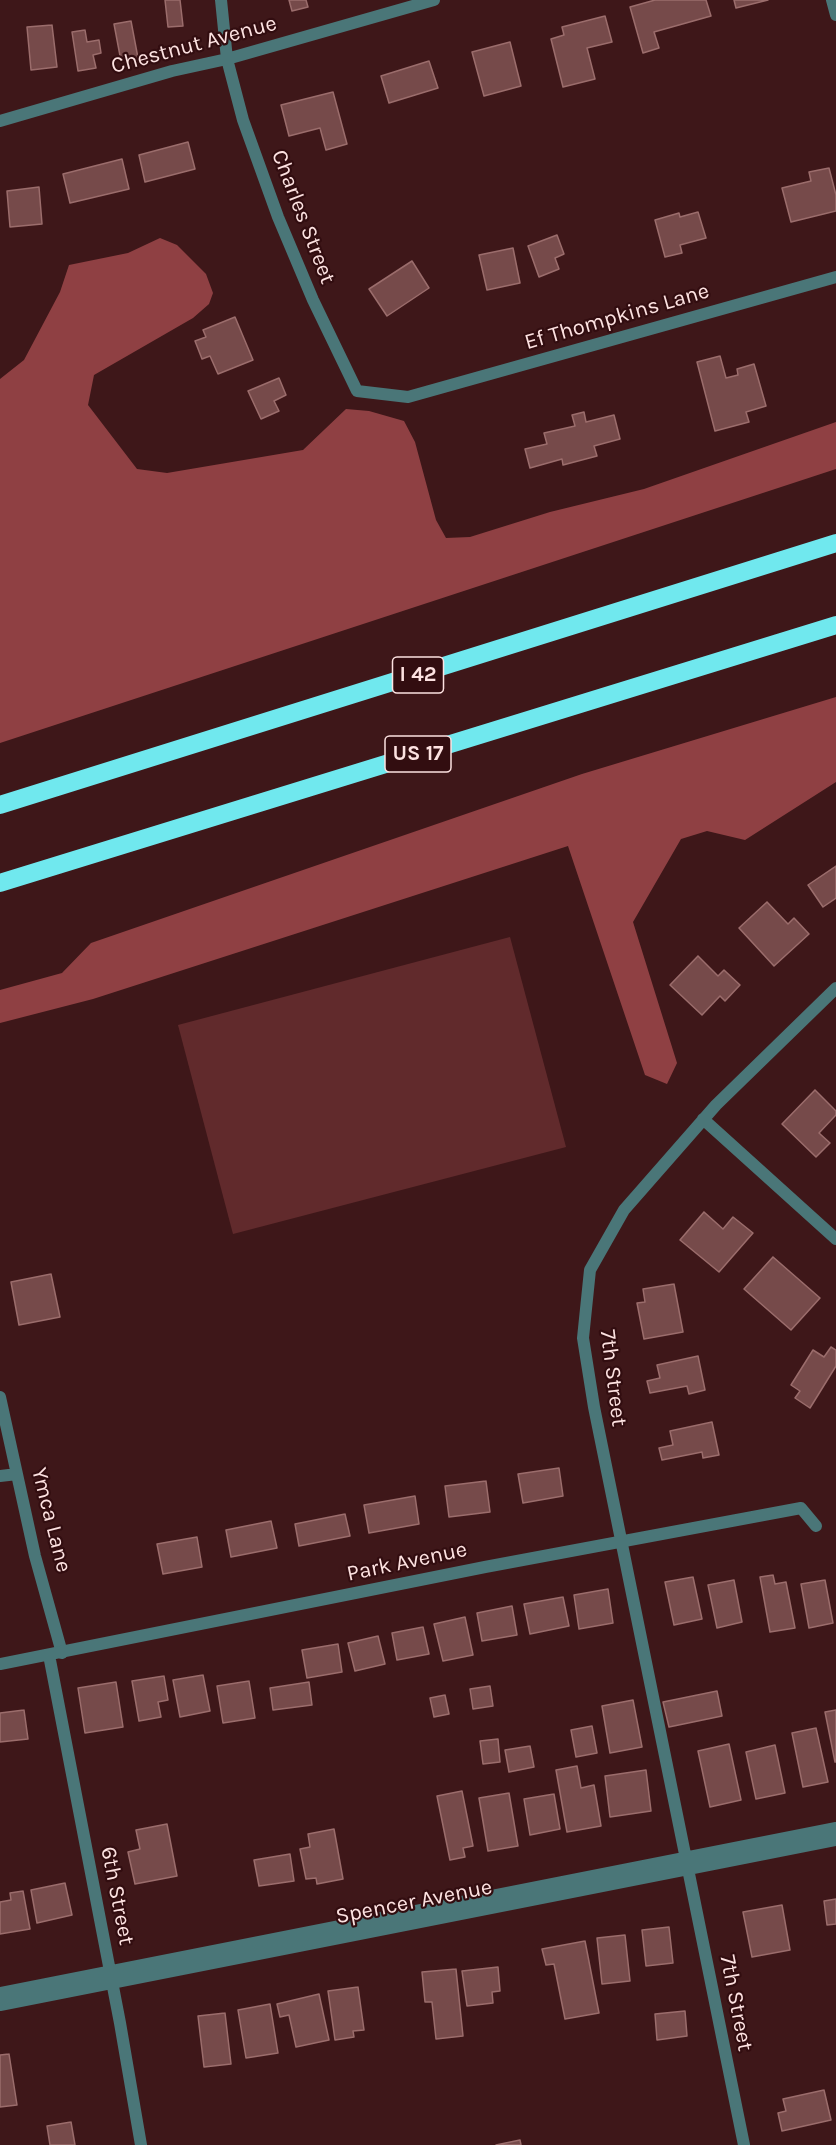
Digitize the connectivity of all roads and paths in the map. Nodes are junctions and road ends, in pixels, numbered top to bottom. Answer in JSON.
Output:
{"nodes":[{"id":1,"x":221,"y":0,"type":"edge"},
{"id":2,"x":434,"y":0,"type":"edge"},
{"id":3,"x":832,"y":0,"type":"edge"},
{"id":4,"x":836,"y":15,"type":"edge"},
{"id":5,"x":227,"y":59,"type":"junction"},
{"id":6,"x":0,"y":121,"type":"edge"},
{"id":7,"x":836,"y":277,"type":"edge"},
{"id":8,"x":408,"y":397,"type":"joint"},
{"id":9,"x":836,"y":543,"type":"edge"},
{"id":10,"x":836,"y":625,"type":"edge"},
{"id":11,"x":0,"y":805,"type":"edge"},
{"id":12,"x":0,"y":883,"type":"edge"},
{"id":13,"x":836,"y":988,"type":"edge"},
{"id":14,"x":704,"y":1119,"type":"junction"},
{"id":15,"x":836,"y":1239,"type":"edge"},
{"id":16,"x":0,"y":1397,"type":"edge"},
{"id":17,"x":17,"y":1474,"type":"junction"},
{"id":18,"x":0,"y":1476,"type":"edge"},
{"id":19,"x":816,"y":1526,"type":"dead end"},
{"id":20,"x":619,"y":1542,"type":"junction"},
{"id":21,"x":62,"y":1653,"type":"junction"},
{"id":22,"x":49,"y":1655,"type":"junction"},
{"id":23,"x":0,"y":1664,"type":"edge"},
{"id":24,"x":836,"y":1828,"type":"edge"},
{"id":25,"x":836,"y":1840,"type":"edge"},
{"id":26,"x":687,"y":1864,"type":"junction"},
{"id":27,"x":110,"y":1977,"type":"junction"},
{"id":28,"x":0,"y":1993,"type":"edge"},
{"id":29,"x":0,"y":2005,"type":"edge"},
{"id":30,"x":141,"y":2145,"type":"edge"},
{"id":31,"x":744,"y":2145,"type":"edge"}],
"edges":[{"from":1,"to":5,"type":"street","name":"Charles Street"},
{"from":2,"to":5,"type":"street","name":"Chestnut Avenue"},
{"from":3,"to":4,"type":"street"},
{"from":5,"to":6,"type":"street","name":"Chestnut Avenue"},
{"from":5,"to":8,"type":"street","name":"Charles Street"},
{"from":7,"to":8,"type":"street","name":"Ef Thompkins Lane"},
{"from":9,"to":11,"type":"highway","number":"I 42"},
{"from":10,"to":12,"type":"highway","number":"US 17"},
{"from":13,"to":14,"type":"street","name":"7th Street"},
{"from":14,"to":15,"type":"street"},
{"from":14,"to":20,"type":"street","name":"7th Street"},
{"from":16,"to":17,"type":"street","name":"Ymca Lane"},
{"from":17,"to":18,"type":"street"},
{"from":17,"to":21,"type":"street","name":"Ymca Lane"},
{"from":19,"to":20,"type":"street","name":"Park Avenue"},
{"from":20,"to":21,"type":"street","name":"Park Avenue"},
{"from":20,"to":26,"type":"street","name":"7th Street"},
{"from":21,"to":22,"type":"street","name":"Park Avenue"},
{"from":22,"to":23,"type":"street","name":"Park Avenue"},
{"from":22,"to":27,"type":"street","name":"6th Street"},
{"from":24,"to":26,"type":"street","name":"Spencer Avenue"},
{"from":25,"to":26,"type":"street","name":"Spencer Avenue"},
{"from":26,"to":27,"type":"street","name":"Spencer Avenue"},
{"from":26,"to":31,"type":"street","name":"7th Street"},
{"from":27,"to":28,"type":"street","name":"Spencer Avenue"},
{"from":27,"to":29,"type":"street","name":"Spencer Avenue"},
{"from":27,"to":30,"type":"street","name":"6th Street"}]}
